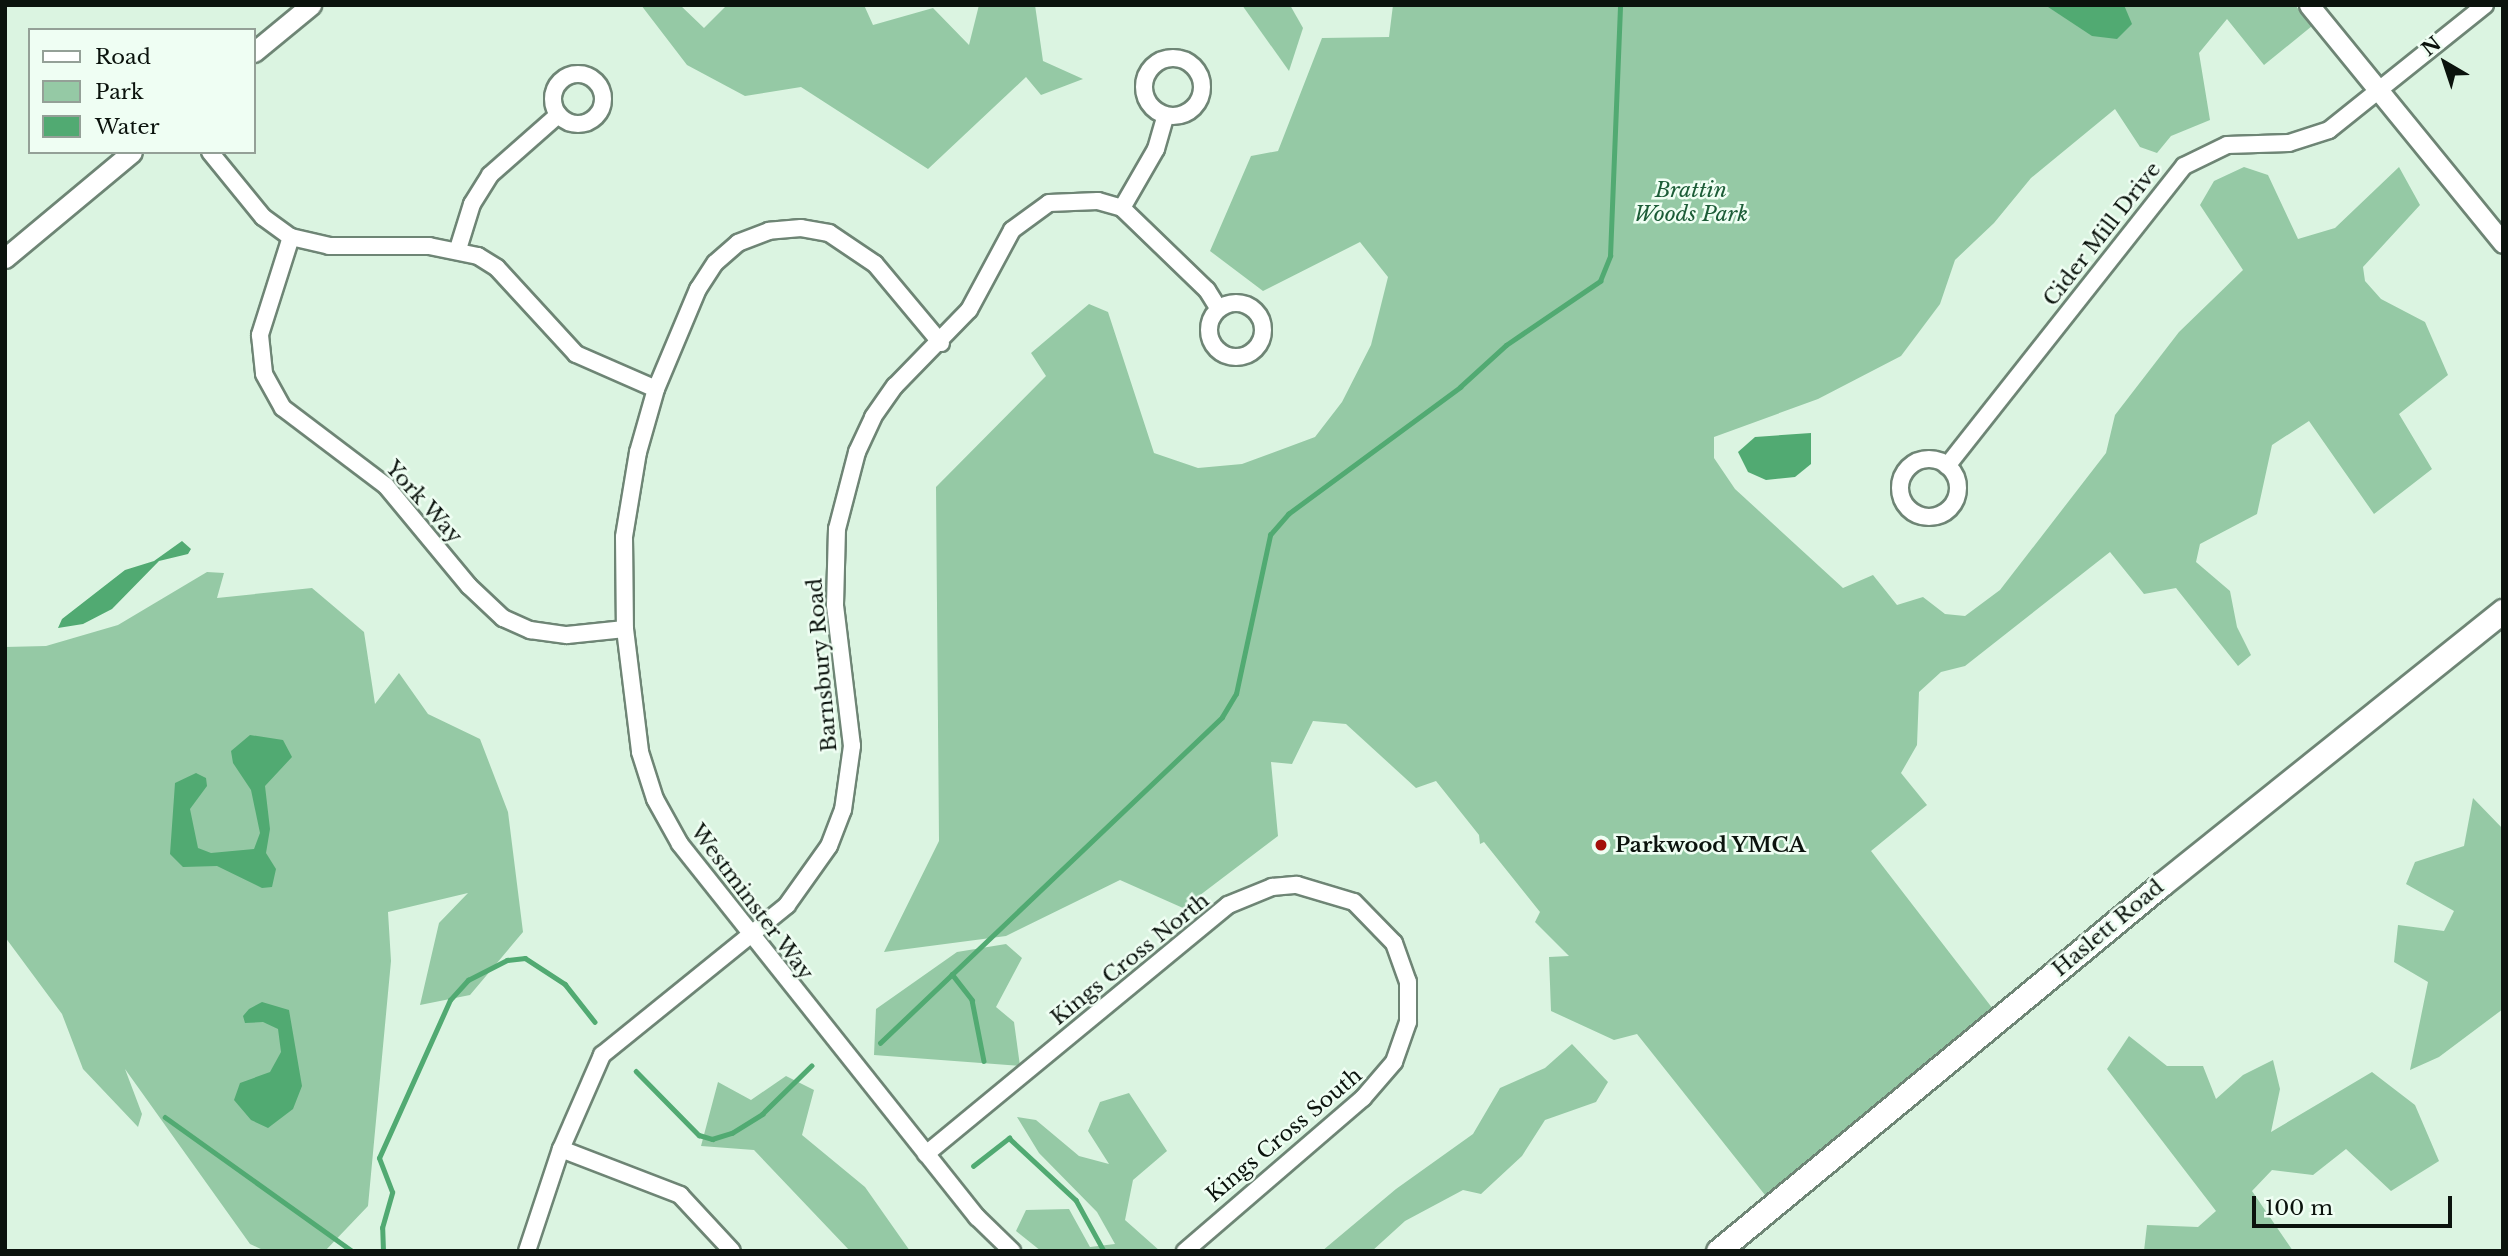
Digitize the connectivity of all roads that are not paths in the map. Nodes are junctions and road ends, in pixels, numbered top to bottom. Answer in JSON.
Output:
{"nodes":[{"id":1,"x":311,"y":5,"type":"edge"},
{"id":2,"x":2309,"y":5,"type":"edge"},
{"id":3,"x":2485,"y":5,"type":"edge"},
{"id":4,"x":256,"y":50,"type":"edge"},
{"id":5,"x":2379,"y":91,"type":"junction"},
{"id":6,"x":558,"y":115,"type":"dead end"},
{"id":7,"x":1166,"y":115,"type":"dead end"},
{"id":8,"x":130,"y":154,"type":"edge"},
{"id":9,"x":212,"y":154,"type":"edge"},
{"id":10,"x":1122,"y":208,"type":"junction"},
{"id":11,"x":291,"y":237,"type":"junction"},
{"id":12,"x":2503,"y":243,"type":"edge"},
{"id":13,"x":458,"y":249,"type":"junction"},
{"id":14,"x":5,"y":258,"type":"edge"},
{"id":15,"x":1219,"y":309,"type":"dead end"},
{"id":16,"x":942,"y":343,"type":"junction"},
{"id":17,"x":656,"y":389,"type":"junction"},
{"id":18,"x":1947,"y":466,"type":"dead end"},
{"id":19,"x":2503,"y":611,"type":"edge"},
{"id":20,"x":625,"y":629,"type":"junction"},
{"id":21,"x":1383,"y":927,"type":"joint"},
{"id":22,"x":748,"y":935,"type":"junction"},
{"id":23,"x":561,"y":1149,"type":"junction"},
{"id":24,"x":926,"y":1154,"type":"junction"},
{"id":25,"x":527,"y":1251,"type":"edge"},
{"id":26,"x":732,"y":1251,"type":"edge"},
{"id":27,"x":1012,"y":1251,"type":"edge"},
{"id":28,"x":1185,"y":1251,"type":"edge"},
{"id":29,"x":1718,"y":1251,"type":"edge"}],
"edges":[{"from":1,"to":4,"type":"street"},
{"from":2,"to":5,"type":"street"},
{"from":3,"to":5,"type":"street","name":"Cider Mill Drive"},
{"from":5,"to":12,"type":"street"},
{"from":5,"to":18,"type":"street","name":"Cider Mill Drive"},
{"from":6,"to":13,"type":"street"},
{"from":7,"to":10,"type":"street"},
{"from":8,"to":14,"type":"street"},
{"from":9,"to":11,"type":"street"},
{"from":10,"to":15,"type":"street"},
{"from":10,"to":16,"type":"street","name":"Barnsbury Road"},
{"from":11,"to":13,"type":"street"},
{"from":11,"to":20,"type":"street","name":"York Way"},
{"from":13,"to":17,"type":"street"},
{"from":16,"to":17,"type":"street","name":"Westminster Way"},
{"from":16,"to":22,"type":"street","name":"Barnsbury Road"},
{"from":17,"to":20,"type":"street","name":"Westminster Way"},
{"from":19,"to":29,"type":"main road","name":"Haslett Road"},
{"from":20,"to":22,"type":"street","name":"Westminster Way"},
{"from":21,"to":24,"type":"street","name":"Kings Cross North"},
{"from":21,"to":28,"type":"street","name":"Kings Cross South"},
{"from":22,"to":23,"type":"street","name":"Barnsbury Road"},
{"from":22,"to":24,"type":"street","name":"Westminster Way"},
{"from":23,"to":25,"type":"street","name":"Barnsbury Road"},
{"from":23,"to":26,"type":"street"},
{"from":24,"to":27,"type":"street","name":"Westminster Way"}]}
